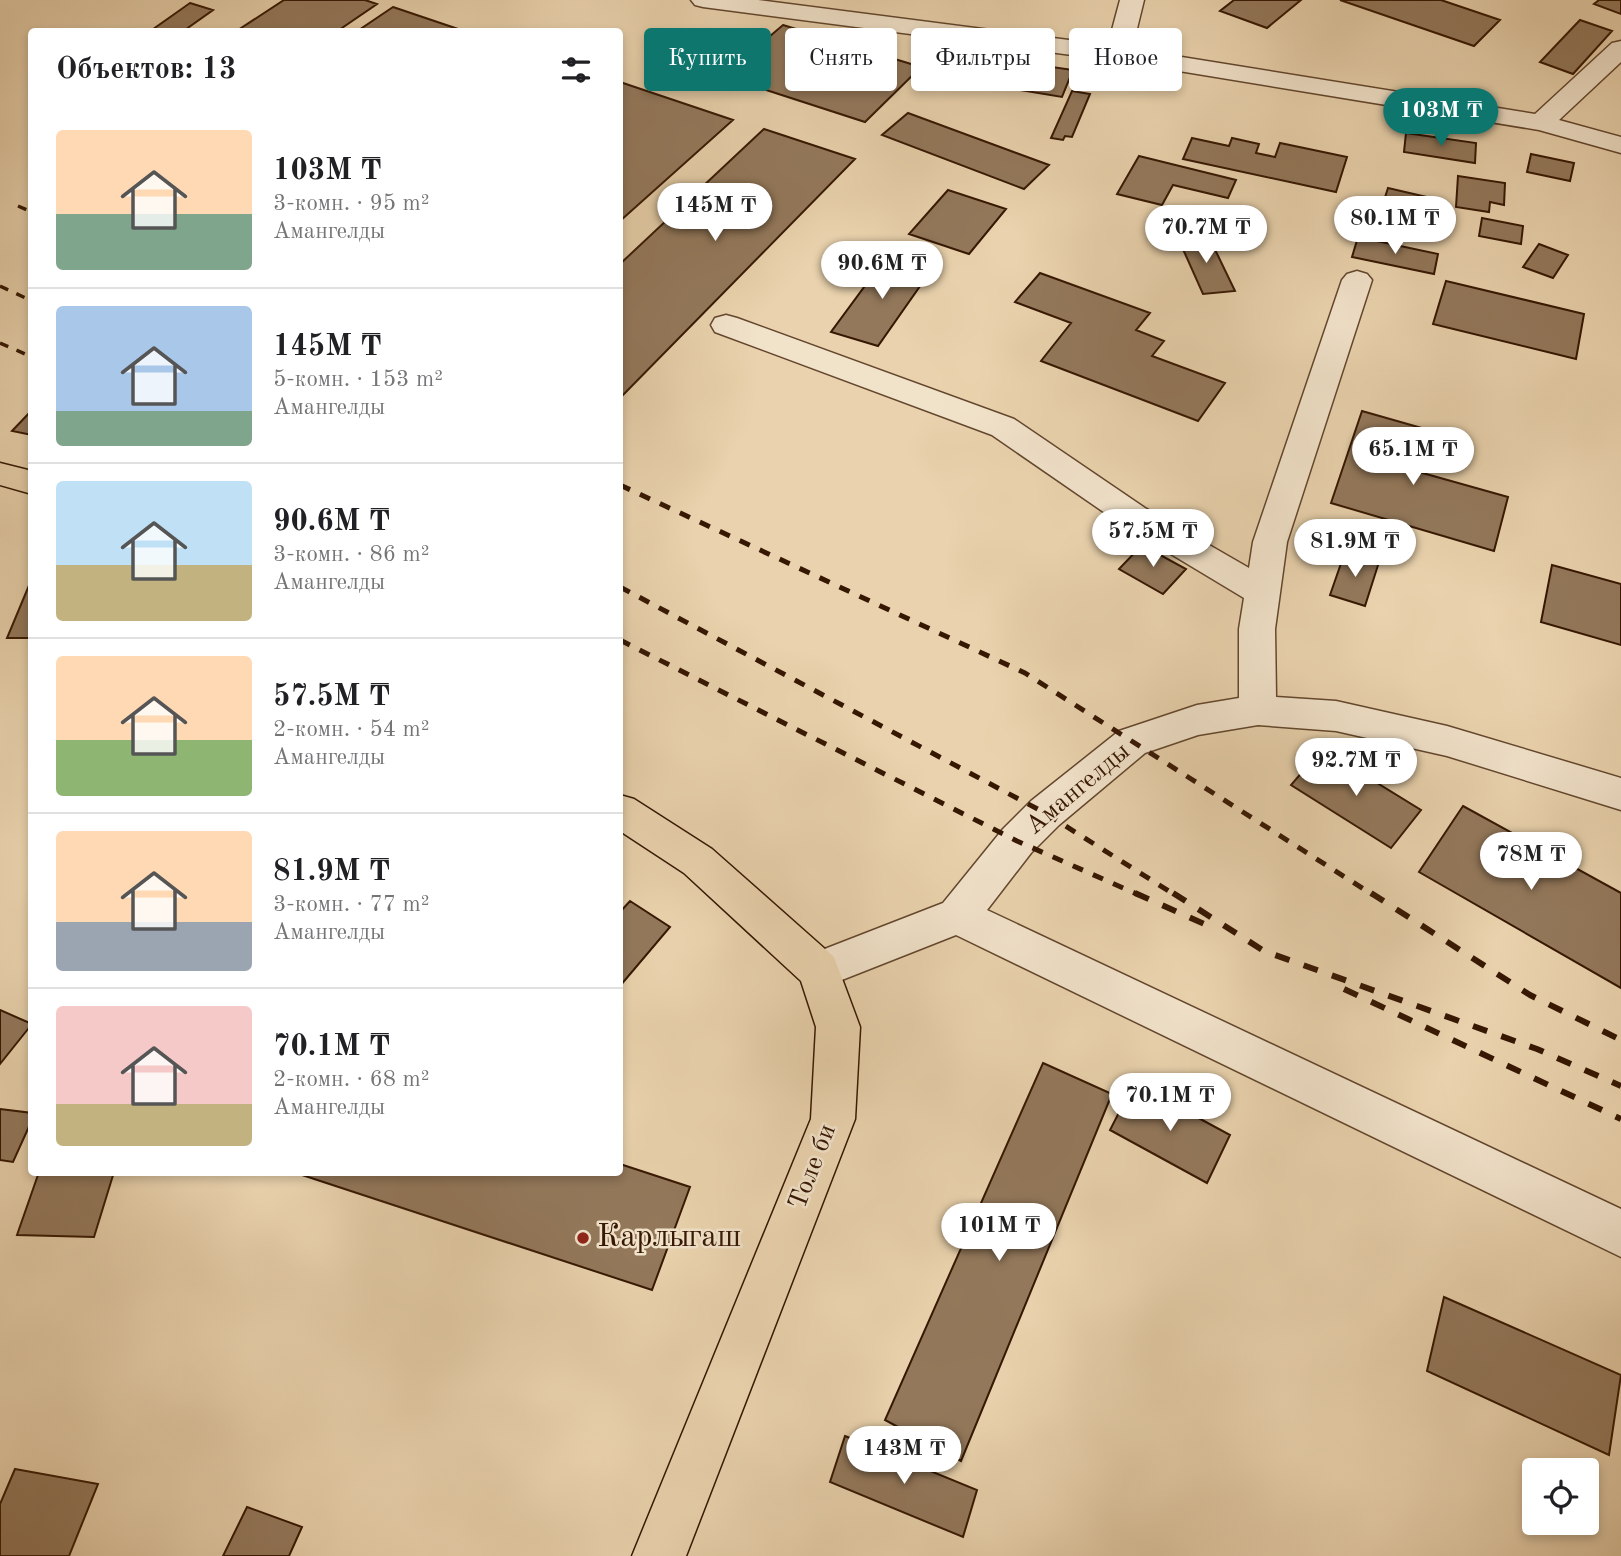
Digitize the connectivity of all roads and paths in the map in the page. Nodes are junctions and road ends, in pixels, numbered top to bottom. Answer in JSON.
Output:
{"nodes":[{"id":1,"x":703,"y":0,"type":"edge"},
{"id":2,"x":1132,"y":0,"type":"edge"},
{"id":3,"x":1125,"y":28,"type":"edge"},
{"id":4,"x":1069,"y":48,"type":"edge"},
{"id":5,"x":1621,"y":48,"type":"edge"},
{"id":6,"x":1182,"y":64,"type":"edge"},
{"id":7,"x":1541,"y":123,"type":"junction"},
{"id":8,"x":1621,"y":145,"type":"edge"},
{"id":9,"x":1357,"y":281,"type":"dead end"},
{"id":10,"x":726,"y":325,"type":"dead end"},
{"id":11,"x":0,"y":474,"type":"edge"},
{"id":12,"x":28,"y":482,"type":"edge"},
{"id":13,"x":1262,"y":592,"type":"junction"},
{"id":14,"x":1258,"y":710,"type":"junction"},
{"id":15,"x":1621,"y":794,"type":"edge"},
{"id":16,"x":623,"y":813,"type":"edge"},
{"id":17,"x":958,"y":916,"type":"junction"},
{"id":18,"x":819,"y":970,"type":"junction"},
{"id":19,"x":1621,"y":1233,"type":"edge"},
{"id":20,"x":659,"y":1556,"type":"edge"}],
"edges":[{"from":1,"to":4,"type":"street"},
{"from":2,"to":3,"type":"street"},
{"from":5,"to":7,"type":"street"},
{"from":6,"to":7,"type":"street"},
{"from":7,"to":8,"type":"street"},
{"from":9,"to":13,"type":"street"},
{"from":10,"to":13,"type":"street"},
{"from":11,"to":12,"type":"main road"},
{"from":13,"to":14,"type":"street"},
{"from":14,"to":15,"type":"street","name":"Амангелды"},
{"from":14,"to":17,"type":"street","name":"Амангелды"},
{"from":16,"to":18,"type":"main road","name":"Толе би"},
{"from":17,"to":18,"type":"street","name":"Амангелды"},
{"from":17,"to":19,"type":"street"},
{"from":18,"to":20,"type":"main road","name":"Толе би"}]}
